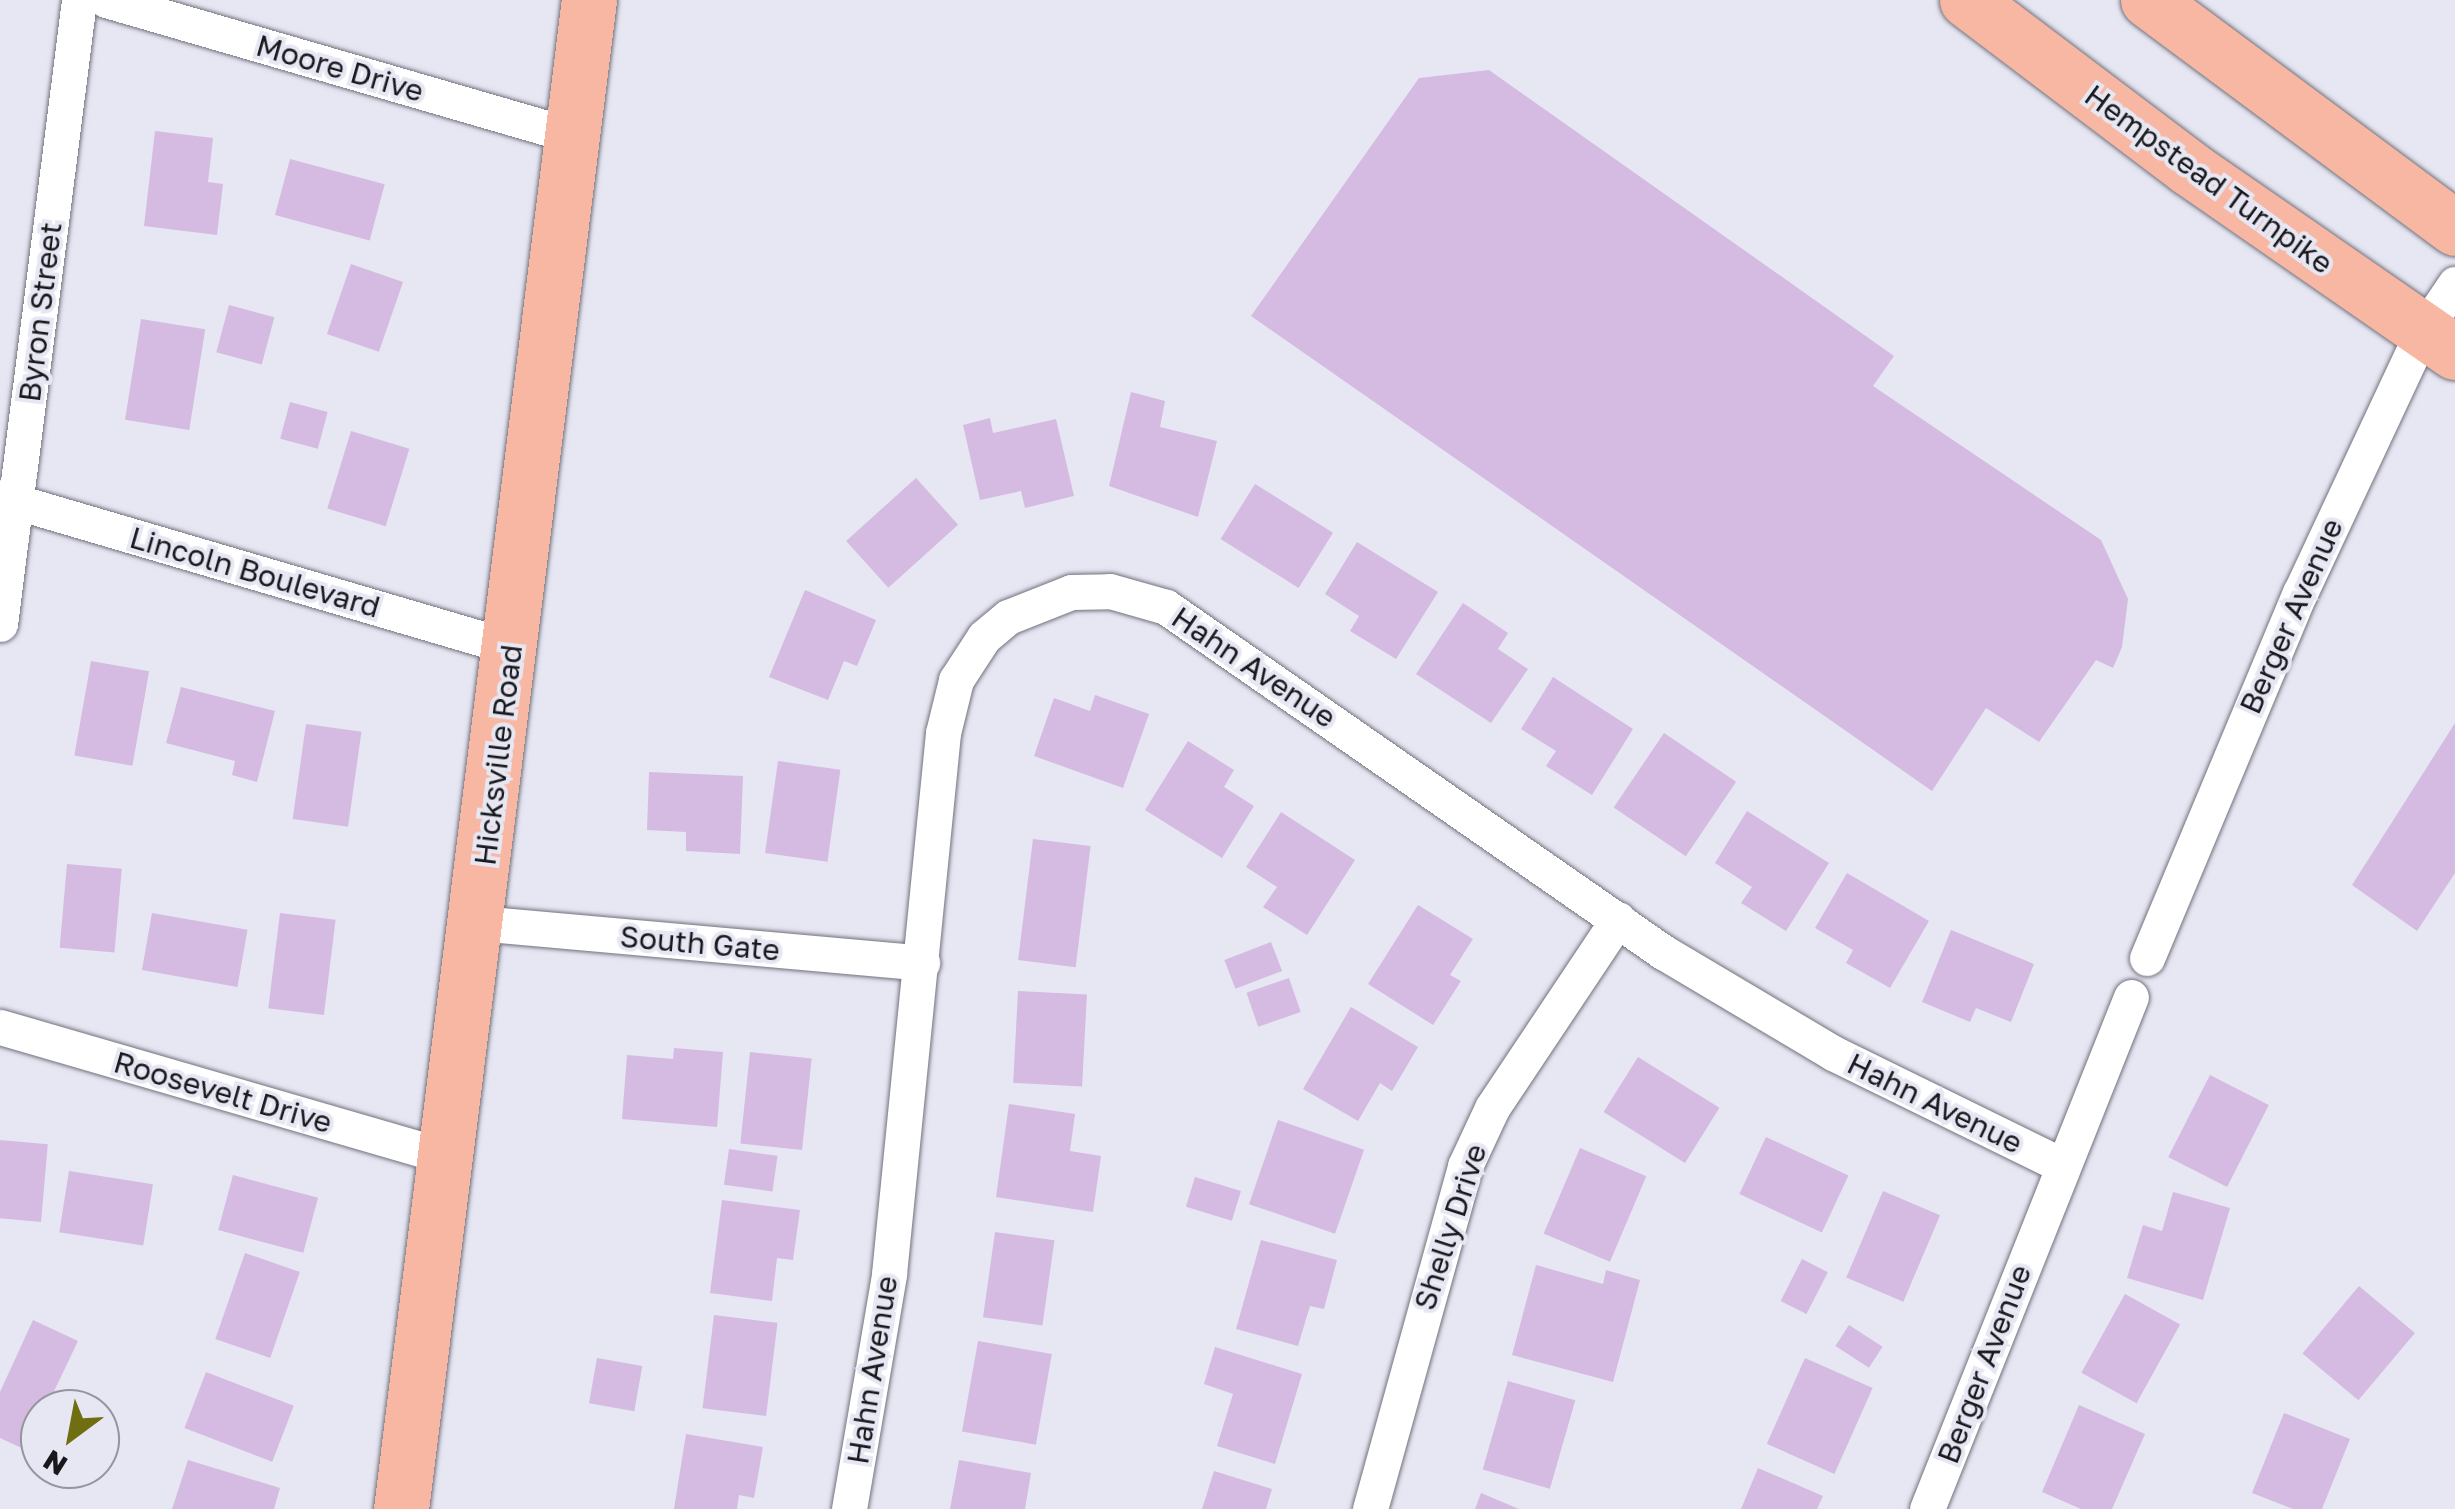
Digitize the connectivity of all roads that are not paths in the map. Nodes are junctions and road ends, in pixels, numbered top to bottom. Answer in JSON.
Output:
{"nodes":[{"id":1,"x":79,"y":0,"type":"edge"},
{"id":2,"x":106,"y":0,"type":"edge"},
{"id":3,"x":589,"y":0,"type":"edge"},
{"id":4,"x":1967,"y":0,"type":"edge"},
{"id":5,"x":2148,"y":0,"type":"edge"},
{"id":6,"x":573,"y":136,"type":"junction"},
{"id":7,"x":2455,"y":228,"type":"edge"},
{"id":8,"x":2455,"y":284,"type":"edge"},
{"id":9,"x":2439,"y":341,"type":"edge"},
{"id":10,"x":8,"y":499,"type":"edge"},
{"id":11,"x":0,"y":624,"type":"edge"},
{"id":12,"x":510,"y":647,"type":"junction"},
{"id":13,"x":1618,"y":918,"type":"junction"},
{"id":14,"x":478,"y":923,"type":"junction"},
{"id":15,"x":2146,"y":958,"type":"dead end"},
{"id":16,"x":922,"y":963,"type":"junction"},
{"id":17,"x":2131,"y":997,"type":"dead end"},
{"id":18,"x":0,"y":1027,"type":"edge"},
{"id":19,"x":447,"y":1157,"type":"junction"},
{"id":20,"x":2062,"y":1165,"type":"junction"},
{"id":21,"x":401,"y":1509,"type":"edge"},
{"id":22,"x":849,"y":1509,"type":"edge"},
{"id":23,"x":1370,"y":1509,"type":"edge"},
{"id":24,"x":1927,"y":1509,"type":"edge"}],
"edges":[{"from":1,"to":10,"type":"street","name":"Byron Street"},
{"from":2,"to":6,"type":"street","name":"Moore Drive"},
{"from":3,"to":6,"type":"main road","name":"Hicksville Road"},
{"from":4,"to":9,"type":"main road","name":"Hempstead Turnpike"},
{"from":5,"to":7,"type":"main road"},
{"from":6,"to":12,"type":"main road","name":"Hicksville Road"},
{"from":8,"to":9,"type":"street","name":"Berger Avenue"},
{"from":9,"to":15,"type":"street","name":"Berger Avenue"},
{"from":10,"to":11,"type":"street","name":"Byron Street"},
{"from":10,"to":12,"type":"street","name":"Lincoln Boulevard"},
{"from":12,"to":14,"type":"main road","name":"Hicksville Road"},
{"from":13,"to":16,"type":"street","name":"Hahn Avenue"},
{"from":13,"to":20,"type":"street","name":"Hahn Avenue"},
{"from":13,"to":23,"type":"street","name":"Shelly Drive"},
{"from":14,"to":16,"type":"street","name":"South Gate"},
{"from":14,"to":19,"type":"main road","name":"Hicksville Road"},
{"from":16,"to":22,"type":"street","name":"Hahn Avenue"},
{"from":17,"to":20,"type":"street","name":"Berger Avenue"},
{"from":18,"to":19,"type":"street","name":"Roosevelt Drive"},
{"from":19,"to":21,"type":"main road","name":"Hicksville Road"},
{"from":20,"to":24,"type":"street","name":"Berger Avenue"}]}
